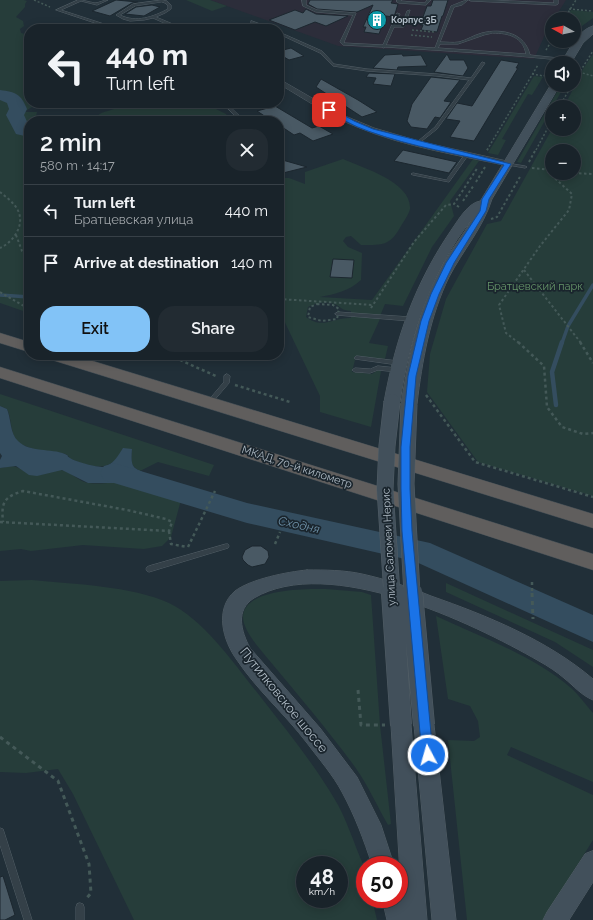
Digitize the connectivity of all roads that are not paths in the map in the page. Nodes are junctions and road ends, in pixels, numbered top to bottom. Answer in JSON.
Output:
{"nodes":[{"id":1,"x":81,"y":0,"type":"edge"},
{"id":2,"x":106,"y":0,"type":"edge"},
{"id":3,"x":304,"y":0,"type":"edge"},
{"id":4,"x":399,"y":0,"type":"edge"},
{"id":5,"x":466,"y":0,"type":"edge"},
{"id":6,"x":471,"y":0,"type":"edge"},
{"id":7,"x":556,"y":0,"type":"edge"},
{"id":8,"x":430,"y":1,"type":"edge"},
{"id":9,"x":446,"y":5,"type":"dead end"},
{"id":10,"x":453,"y":6,"type":"junction"},
{"id":11,"x":358,"y":9,"type":"dead end"},
{"id":12,"x":409,"y":11,"type":"dead end"},
{"id":13,"x":355,"y":14,"type":"junction"},
{"id":14,"x":398,"y":14,"type":"dead end"},
{"id":15,"x":153,"y":17,"type":"junction"},
{"id":16,"x":252,"y":22,"type":"dead end"},
{"id":17,"x":102,"y":24,"type":"edge"},
{"id":18,"x":169,"y":24,"type":"edge"},
{"id":19,"x":257,"y":24,"type":"edge"},
{"id":20,"x":350,"y":24,"type":"junction"},
{"id":21,"x":357,"y":24,"type":"dead end"},
{"id":22,"x":393,"y":26,"type":"junction"},
{"id":23,"x":593,"y":29,"type":"edge"},
{"id":24,"x":589,"y":34,"type":"edge"},
{"id":25,"x":284,"y":35,"type":"edge"},
{"id":26,"x":439,"y":43,"type":"junction"},
{"id":27,"x":384,"y":47,"type":"junction"},
{"id":28,"x":436,"y":49,"type":"junction"},
{"id":29,"x":528,"y":55,"type":"junction"},
{"id":30,"x":570,"y":56,"type":"edge"},
{"id":31,"x":545,"y":57,"type":"edge"},
{"id":32,"x":483,"y":63,"type":"dead end"},
{"id":33,"x":472,"y":79,"type":"junction"},
{"id":34,"x":284,"y":84,"type":"edge"},
{"id":35,"x":551,"y":92,"type":"edge"},
{"id":36,"x":229,"y":108,"type":"edge"},
{"id":37,"x":238,"y":116,"type":"edge"},
{"id":38,"x":418,"y":143,"type":"junction"},
{"id":39,"x":467,"y":154,"type":"junction"},
{"id":40,"x":508,"y":164,"type":"junction"},
{"id":41,"x":526,"y":167,"type":"road end"},
{"id":42,"x":413,"y":174,"type":"dead end"},
{"id":43,"x":486,"y":199,"type":"junction"},
{"id":44,"x":338,"y":314,"type":"road end"},
{"id":45,"x":410,"y":319,"type":"junction"},
{"id":46,"x":0,"y":338,"type":"edge"},
{"id":47,"x":24,"y":345,"type":"edge"},
{"id":48,"x":357,"y":358,"type":"dead end"},
{"id":49,"x":71,"y":360,"type":"edge"},
{"id":50,"x":398,"y":366,"type":"junction"},
{"id":51,"x":354,"y":370,"type":"dead end"},
{"id":52,"x":0,"y":372,"type":"edge"},
{"id":53,"x":227,"y":376,"type":"dead end"},
{"id":54,"x":209,"y":403,"type":"junction"},
{"id":55,"x":400,"y":403,"type":"junction"},
{"id":56,"x":593,"y":521,"type":"edge"},
{"id":57,"x":226,"y":546,"type":"dead end"},
{"id":58,"x":593,"y":562,"type":"edge"},
{"id":59,"x":149,"y":569,"type":"dead end"},
{"id":60,"x":593,"y":691,"type":"edge"},
{"id":61,"x":0,"y":832,"type":"edge"},
{"id":62,"x":380,"y":856,"type":"edge"},
{"id":63,"x":593,"y":862,"type":"edge"},
{"id":64,"x":80,"y":907,"type":"road end"},
{"id":65,"x":396,"y":908,"type":"edge"},
{"id":66,"x":28,"y":920,"type":"edge"},
{"id":67,"x":80,"y":920,"type":"edge"},
{"id":68,"x":399,"y":920,"type":"edge"},
{"id":69,"x":415,"y":920,"type":"edge"},
{"id":70,"x":444,"y":920,"type":"edge"},
{"id":71,"x":555,"y":920,"type":"edge"}],
"edges":[{"from":1,"to":2,"type":"lane"},
{"from":1,"to":17,"type":"lane"},
{"from":3,"to":13,"type":"lane"},
{"from":4,"to":8,"type":"lane"},
{"from":5,"to":10,"type":"lane"},
{"from":6,"to":7,"type":"lane"},
{"from":9,"to":10,"type":"lane"},
{"from":10,"to":26,"type":"lane"},
{"from":11,"to":13,"type":"lane"},
{"from":12,"to":22,"type":"lane"},
{"from":13,"to":20,"type":"lane"},
{"from":14,"to":22,"type":"lane"},
{"from":15,"to":15,"type":"lane"},
{"from":15,"to":18,"type":"lane"},
{"from":16,"to":19,"type":"lane"},
{"from":20,"to":21,"type":"lane"},
{"from":20,"to":27,"type":"lane"},
{"from":22,"to":27,"type":"lane"},
{"from":23,"to":24,"type":"main road"},
{"from":24,"to":30,"type":"main road"},
{"from":25,"to":33,"type":"lane"},
{"from":26,"to":28,"type":"lane"},
{"from":26,"to":29,"type":"lane"},
{"from":27,"to":28,"type":"lane"},
{"from":28,"to":29,"type":"lane"},
{"from":29,"to":31,"type":"lane"},
{"from":32,"to":33,"type":"lane"},
{"from":33,"to":38,"type":"lane"},
{"from":34,"to":38,"type":"street"},
{"from":35,"to":40,"type":"main road","name":"улица Саломеи Нерис"},
{"from":36,"to":37,"type":"lane"},
{"from":38,"to":39,"type":"street"},
{"from":39,"to":40,"type":"street"},
{"from":39,"to":42,"type":"lane"},
{"from":40,"to":41,"type":"lane"},
{"from":40,"to":43,"type":"main road","name":"улица Саломеи Нерис"},
{"from":43,"to":45,"type":"main road","name":"улица Саломеи Нерис"},
{"from":43,"to":55,"type":"main road","name":"улица Саломеи Нерис"},
{"from":44,"to":45,"type":"lane"},
{"from":45,"to":50,"type":"main road","name":"улица Саломеи Нерис"},
{"from":46,"to":47,"type":"highway"},
{"from":48,"to":50,"type":"lane"},
{"from":49,"to":54,"type":"highway"},
{"from":50,"to":51,"type":"lane"},
{"from":50,"to":55,"type":"main road","name":"улица Саломеи Нерис"},
{"from":52,"to":58,"type":"highway","name":"МКАД, 70-й километр"},
{"from":53,"to":54,"type":"lane"},
{"from":54,"to":56,"type":"highway"},
{"from":55,"to":69,"type":"main road","name":"улица Саломеи Нерис","bridge":true},
{"from":55,"to":70,"type":"main road","name":"улица Саломеи Нерис","bridge":true},
{"from":57,"to":59,"type":"lane"},
{"from":60,"to":62,"type":"main road","name":"Путилковское шоссе"},
{"from":61,"to":66,"type":"lane"},
{"from":63,"to":71,"type":"main road"},
{"from":64,"to":67,"type":"lane"},
{"from":65,"to":68,"type":"main road"}]}
